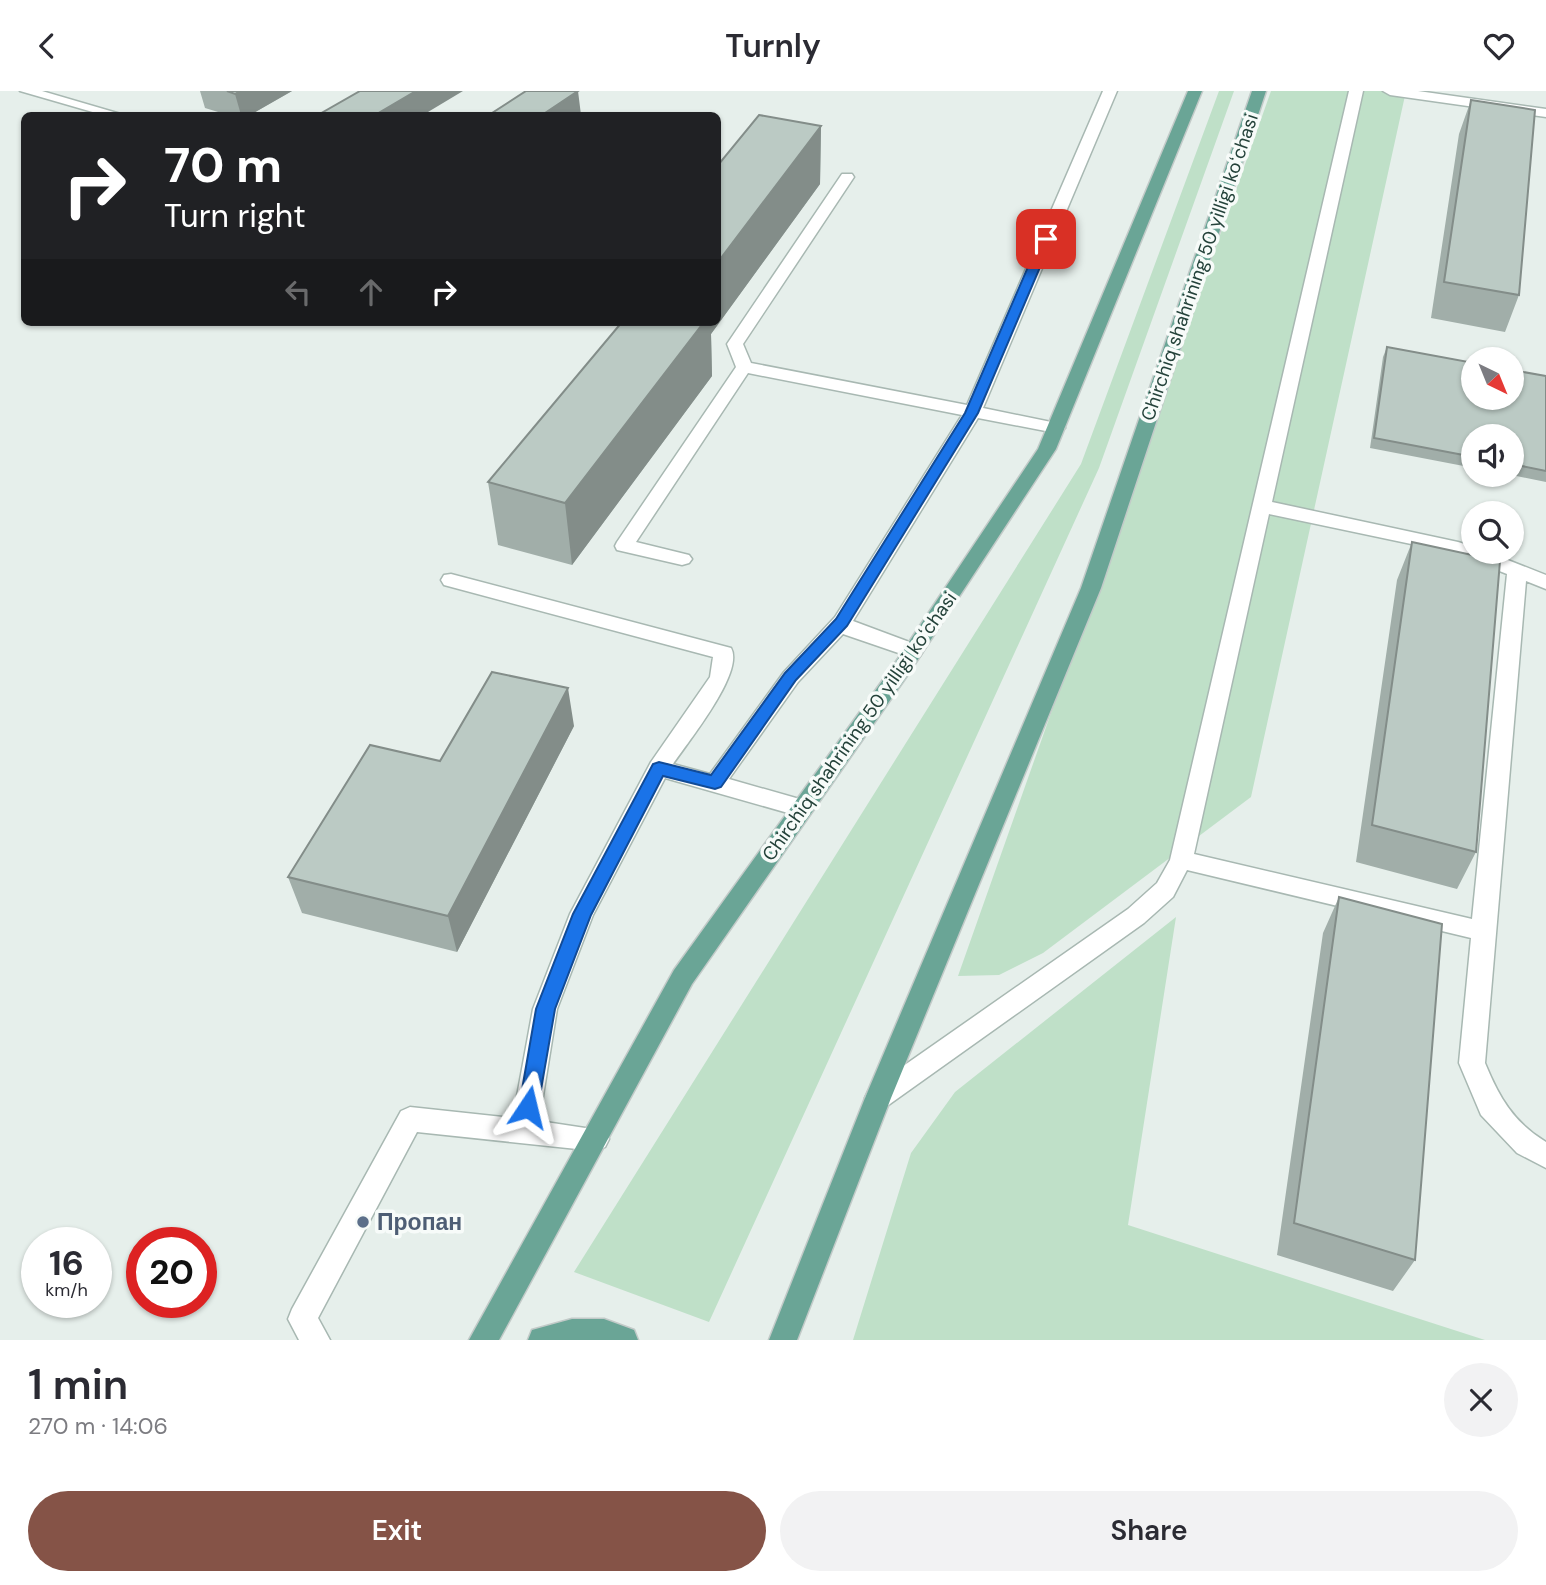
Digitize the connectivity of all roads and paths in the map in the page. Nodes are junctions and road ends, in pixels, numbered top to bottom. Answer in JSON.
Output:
{"nodes":[{"id":1,"x":26,"y":91,"type":"edge"},
{"id":2,"x":1110,"y":91,"type":"edge"},
{"id":3,"x":1195,"y":91,"type":"edge"},
{"id":4,"x":1259,"y":91,"type":"edge"},
{"id":5,"x":1356,"y":91,"type":"edge"},
{"id":6,"x":1390,"y":91,"type":"edge"},
{"id":7,"x":1411,"y":92,"type":"edge"},
{"id":8,"x":106,"y":112,"type":"edge"},
{"id":9,"x":1546,"y":113,"type":"edge"},
{"id":10,"x":847,"y":177,"type":"dead end"},
{"id":11,"x":744,"y":367,"type":"junction"},
{"id":12,"x":972,"y":413,"type":"junction"},
{"id":13,"x":1056,"y":428,"type":"junction"},
{"id":14,"x":1261,"y":506,"type":"junction"},
{"id":15,"x":682,"y":559,"type":"dead end"},
{"id":16,"x":1517,"y":569,"type":"junction"},
{"id":17,"x":451,"y":580,"type":"dead end"},
{"id":18,"x":1546,"y":582,"type":"edge"},
{"id":19,"x":842,"y":622,"type":"junction"},
{"id":20,"x":913,"y":651,"type":"junction"},
{"id":21,"x":659,"y":768,"type":"junction"},
{"id":22,"x":715,"y":783,"type":"junction"},
{"id":23,"x":802,"y":808,"type":"junction"},
{"id":24,"x":1181,"y":860,"type":"junction"},
{"id":25,"x":1483,"y":931,"type":"junction"},
{"id":26,"x":878,"y":1098,"type":"junction"},
{"id":27,"x":524,"y":1131,"type":"junction"},
{"id":28,"x":596,"y":1139,"type":"junction"},
{"id":29,"x":1546,"y":1156,"type":"edge"},
{"id":30,"x":316,"y":1340,"type":"edge"},
{"id":31,"x":482,"y":1340,"type":"edge"},
{"id":32,"x":542,"y":1340,"type":"edge"},
{"id":33,"x":624,"y":1340,"type":"edge"},
{"id":34,"x":783,"y":1340,"type":"edge"}],
"edges":[{"from":1,"to":8,"type":"street"},
{"from":2,"to":12,"type":"street"},
{"from":3,"to":13,"type":"main road","name":"Chirchiq shahrining 50 yilligi koʻchasi"},
{"from":4,"to":26,"type":"main road","name":"Chirchiq shahrining 50 yilligi koʻchasi"},
{"from":5,"to":14,"type":"street"},
{"from":6,"to":7,"type":"street"},
{"from":7,"to":9,"type":"street"},
{"from":10,"to":11,"type":"street"},
{"from":11,"to":12,"type":"street"},
{"from":11,"to":15,"type":"street"},
{"from":12,"to":13,"type":"street"},
{"from":12,"to":19,"type":"street"},
{"from":13,"to":20,"type":"main road","name":"Chirchiq shahrining 50 yilligi koʻchasi"},
{"from":14,"to":16,"type":"street"},
{"from":14,"to":24,"type":"street"},
{"from":16,"to":18,"type":"street"},
{"from":16,"to":25,"type":"street"},
{"from":17,"to":21,"type":"street"},
{"from":19,"to":20,"type":"street"},
{"from":19,"to":22,"type":"street"},
{"from":20,"to":23,"type":"main road","name":"Chirchiq shahrining 50 yilligi koʻchasi"},
{"from":21,"to":22,"type":"street"},
{"from":21,"to":27,"type":"street"},
{"from":22,"to":23,"type":"street"},
{"from":23,"to":28,"type":"main road","name":"Chirchiq shahrining 50 yilligi koʻchasi"},
{"from":24,"to":25,"type":"street"},
{"from":24,"to":26,"type":"street"},
{"from":25,"to":29,"type":"street"},
{"from":26,"to":34,"type":"main road","name":"Chirchiq shahrining 50 yilligi koʻchasi"},
{"from":27,"to":28,"type":"street"},
{"from":27,"to":30,"type":"street"},
{"from":28,"to":31,"type":"main road","name":"Chirchiq shahrining 50 yilligi koʻchasi"},
{"from":32,"to":33,"type":"main road"}]}
